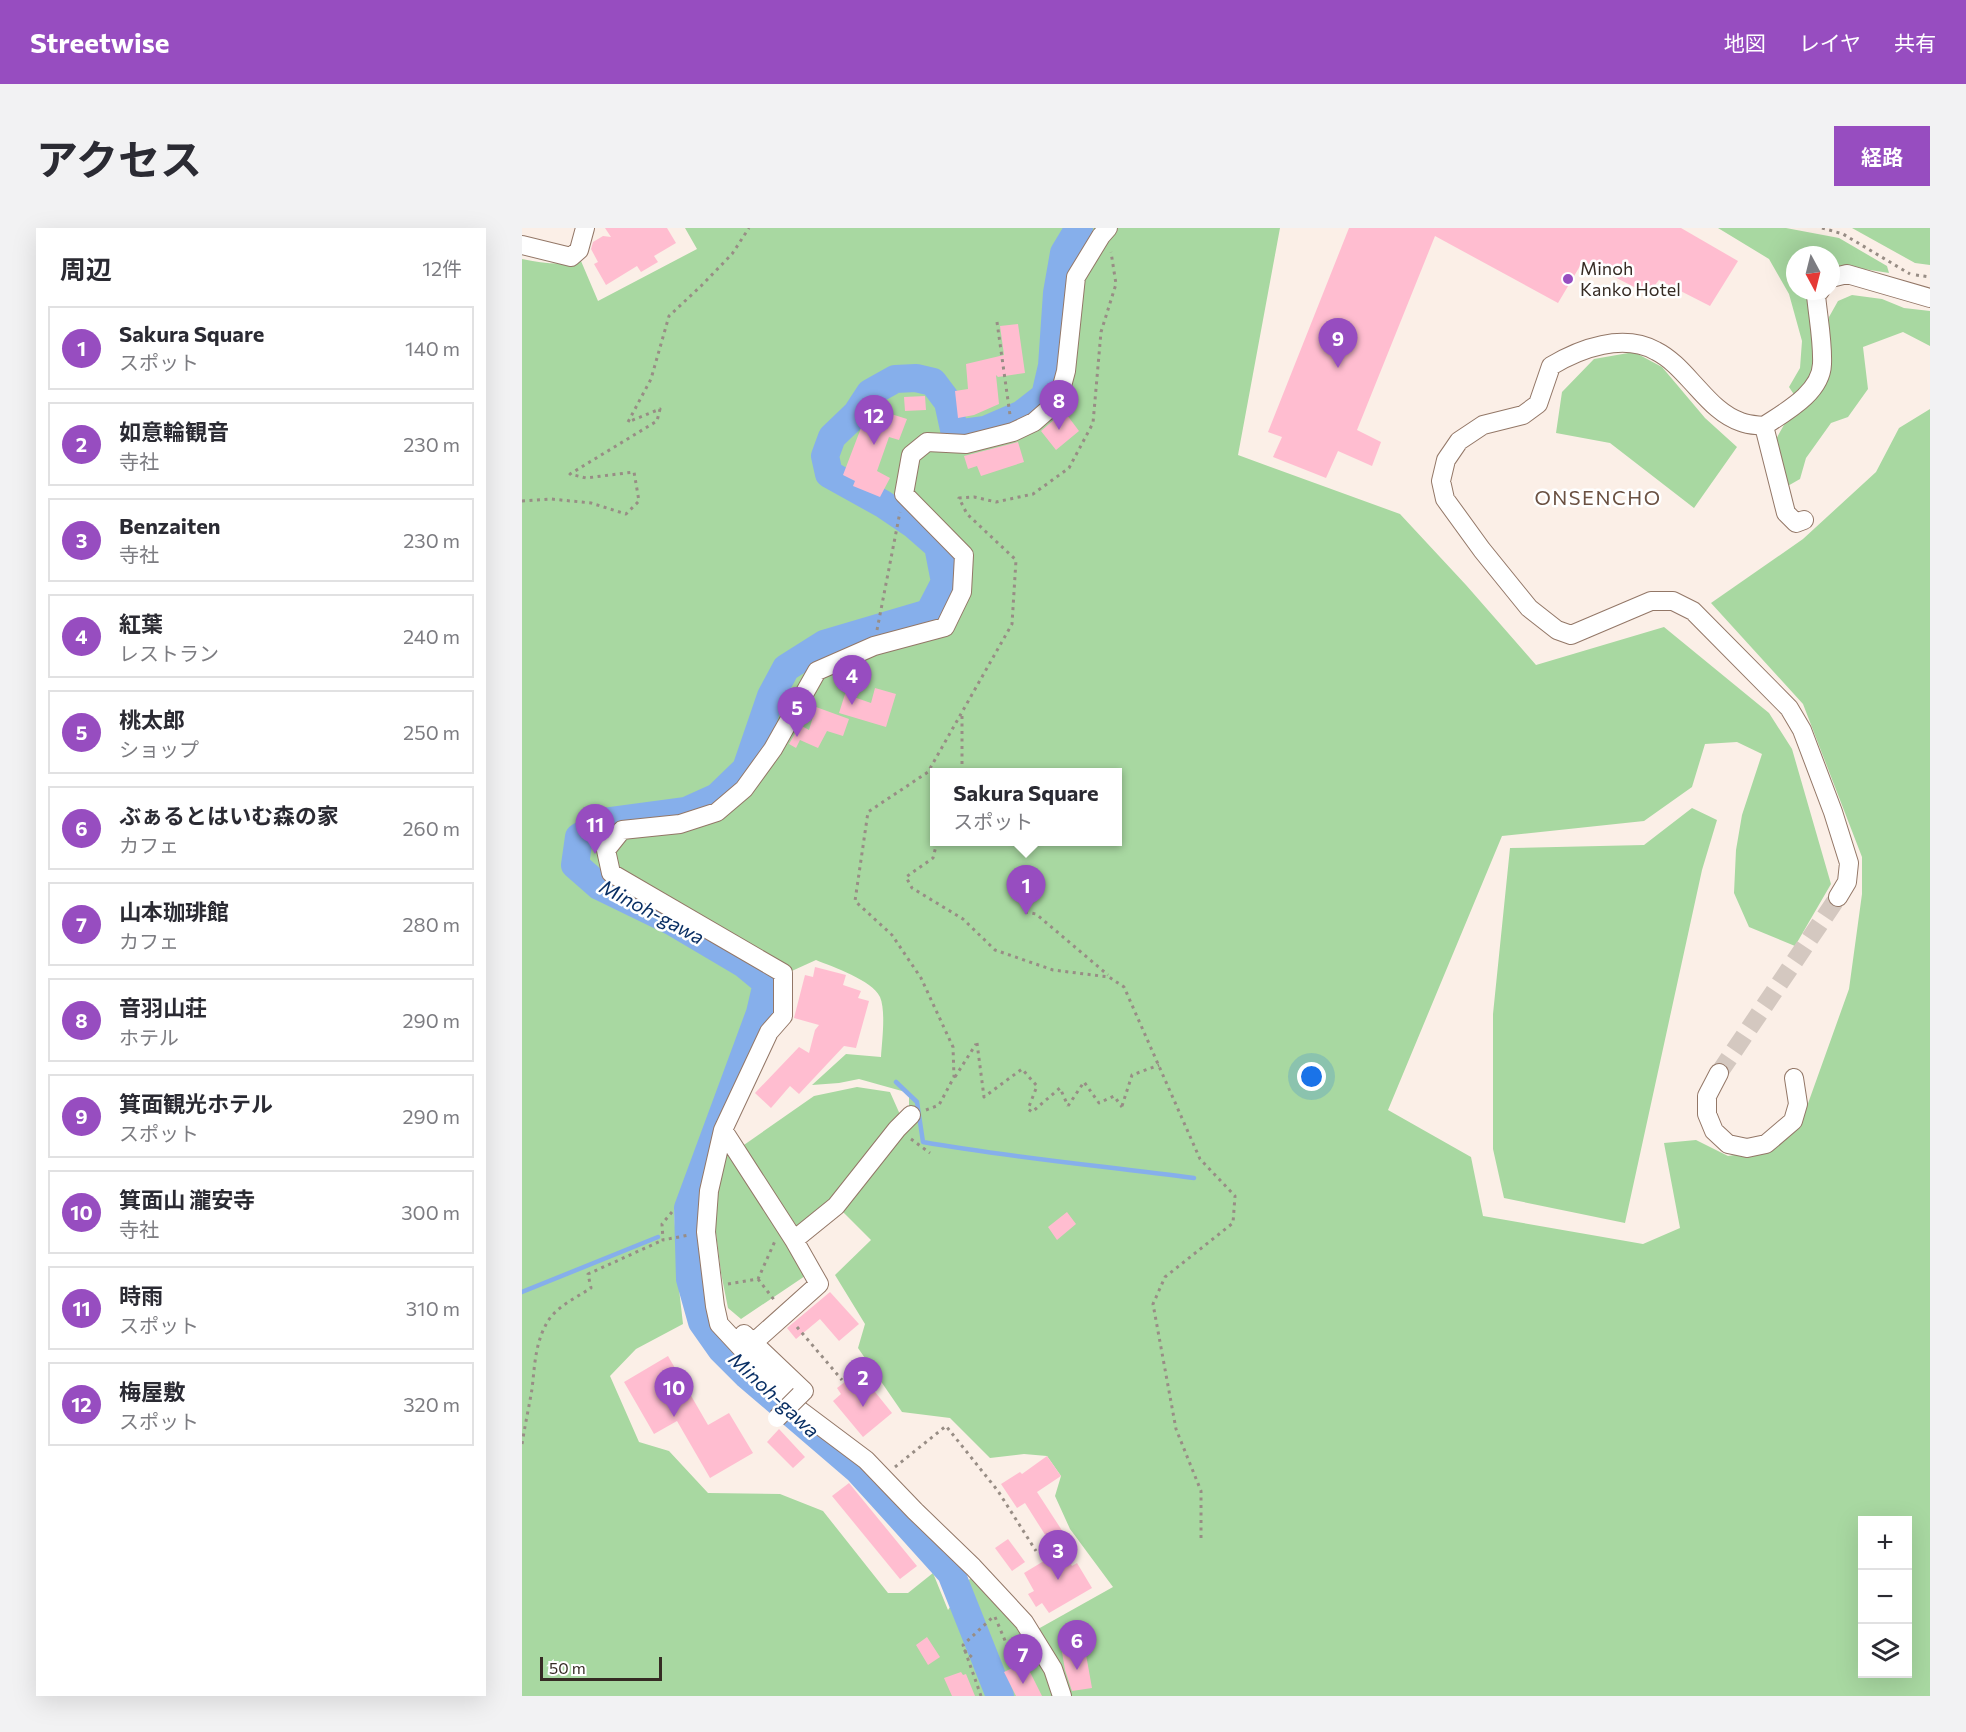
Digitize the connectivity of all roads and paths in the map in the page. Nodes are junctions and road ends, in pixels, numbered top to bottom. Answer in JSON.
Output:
{"nodes":[{"id":1,"x":585,"y":228,"type":"edge"},
{"id":2,"x":749,"y":228,"type":"edge"},
{"id":3,"x":1822,"y":228,"type":"edge"},
{"id":4,"x":1108,"y":229,"type":"edge"},
{"id":5,"x":522,"y":245,"type":"edge"},
{"id":6,"x":1840,"y":276,"type":"edge"},
{"id":7,"x":1930,"y":277,"type":"edge"},
{"id":8,"x":1930,"y":298,"type":"edge"},
{"id":9,"x":1816,"y":300,"type":"edge"},
{"id":10,"x":997,"y":322,"type":"dead end"},
{"id":11,"x":1009,"y":410,"type":"dead end"},
{"id":12,"x":1764,"y":426,"type":"junction"},
{"id":13,"x":522,"y":501,"type":"edge"},
{"id":14,"x":1804,"y":520,"type":"dead end"},
{"id":15,"x":897,"y":526,"type":"dead end"},
{"id":16,"x":880,"y":612,"type":"dead end"},
{"id":17,"x":962,"y":714,"type":"junction"},
{"id":18,"x":930,"y":768,"type":"edge"},
{"id":19,"x":962,"y":768,"type":"edge"},
{"id":20,"x":930,"y":769,"type":"edge"},
{"id":21,"x":936,"y":846,"type":"edge"},
{"id":22,"x":1838,"y":897,"type":"tunnel mouth"},
{"id":23,"x":1025,"y":912,"type":"dead end"},
{"id":24,"x":1109,"y":976,"type":"junction"},
{"id":25,"x":1159,"y":1065,"type":"junction"},
{"id":26,"x":1719,"y":1073,"type":"tunnel mouth"},
{"id":27,"x":954,"y":1077,"type":"junction"},
{"id":28,"x":1794,"y":1078,"type":"dead end"},
{"id":29,"x":917,"y":1113,"type":"joint"},
{"id":30,"x":897,"y":1129,"type":"junction"},
{"id":31,"x":723,"y":1130,"type":"junction"},
{"id":32,"x":930,"y":1153,"type":"dead end"},
{"id":33,"x":672,"y":1212,"type":"dead end"},
{"id":34,"x":700,"y":1233,"type":"dead end"},
{"id":35,"x":664,"y":1239,"type":"junction"},
{"id":36,"x":776,"y":1240,"type":"dead end"},
{"id":37,"x":794,"y":1240,"type":"junction"},
{"id":38,"x":758,"y":1279,"type":"junction"},
{"id":39,"x":712,"y":1286,"type":"junction"},
{"id":40,"x":773,"y":1298,"type":"dead end"},
{"id":41,"x":715,"y":1306,"type":"junction"},
{"id":42,"x":786,"y":1314,"type":"junction"},
{"id":43,"x":753,"y":1342,"type":"junction"},
{"id":44,"x":842,"y":1380,"type":"dead end"},
{"id":45,"x":777,"y":1418,"type":"dead end"},
{"id":46,"x":522,"y":1444,"type":"edge"},
{"id":47,"x":893,"y":1468,"type":"dead end"},
{"id":48,"x":1201,"y":1539,"type":"dead end"},
{"id":49,"x":1036,"y":1551,"type":"dead end"},
{"id":50,"x":994,"y":1616,"type":"dead end"},
{"id":51,"x":964,"y":1646,"type":"junction"},
{"id":52,"x":974,"y":1659,"type":"dead end"},
{"id":53,"x":981,"y":1696,"type":"edge"},
{"id":54,"x":1062,"y":1696,"type":"edge"}],
"edges":[{"from":1,"to":5,"type":"street"},
{"from":2,"to":13,"type":"path"},
{"from":3,"to":7,"type":"path"},
{"from":4,"to":17,"type":"path"},
{"from":4,"to":31,"type":"street"},
{"from":6,"to":8,"type":"street"},
{"from":9,"to":12,"type":"street"},
{"from":10,"to":11,"type":"path"},
{"from":12,"to":14,"type":"street"},
{"from":12,"to":22,"type":"street"},
{"from":15,"to":16,"type":"path"},
{"from":17,"to":18,"type":"path"},
{"from":17,"to":19,"type":"path"},
{"from":20,"to":27,"type":"path"},
{"from":21,"to":24,"type":"path"},
{"from":23,"to":24,"type":"path"},
{"from":24,"to":25,"type":"path"},
{"from":25,"to":27,"type":"path"},
{"from":25,"to":48,"type":"path"},
{"from":26,"to":28,"type":"street"},
{"from":27,"to":29,"type":"path"},
{"from":29,"to":30,"type":"street"},
{"from":30,"to":32,"type":"path"},
{"from":30,"to":37,"type":"street"},
{"from":31,"to":37,"type":"street"},
{"from":31,"to":39,"type":"street"},
{"from":33,"to":35,"type":"path"},
{"from":34,"to":35,"type":"path"},
{"from":35,"to":46,"type":"path"},
{"from":36,"to":38,"type":"path"},
{"from":37,"to":42,"type":"street"},
{"from":38,"to":39,"type":"path"},
{"from":38,"to":40,"type":"path"},
{"from":39,"to":41,"type":"street"},
{"from":41,"to":43,"type":"street"},
{"from":41,"to":54,"type":"street"},
{"from":42,"to":43,"type":"street"},
{"from":42,"to":44,"type":"path"},
{"from":43,"to":45,"type":"street","bridge":true},
{"from":47,"to":49,"type":"path"},
{"from":50,"to":51,"type":"path"},
{"from":51,"to":52,"type":"path"},
{"from":51,"to":53,"type":"path"}]}
